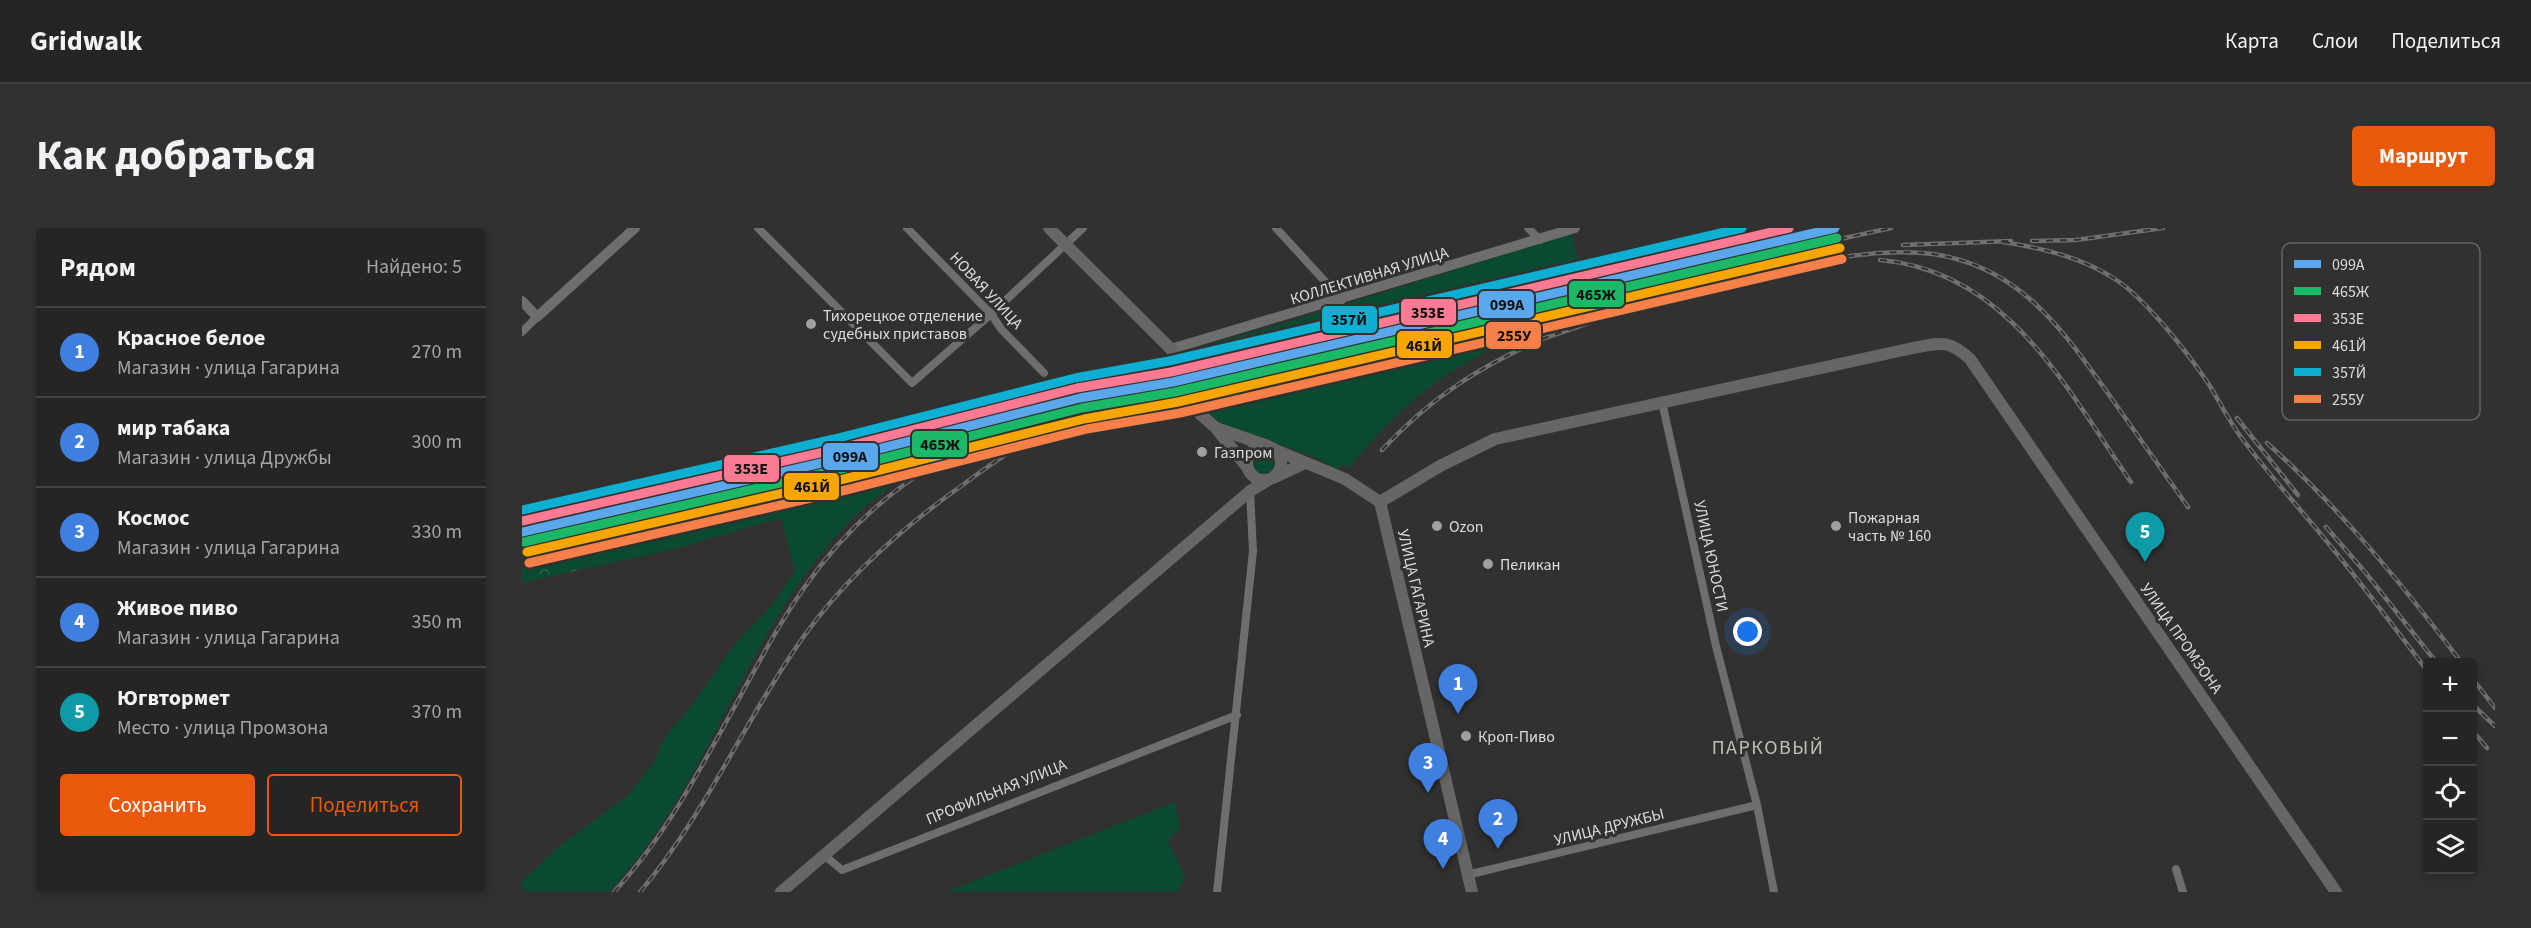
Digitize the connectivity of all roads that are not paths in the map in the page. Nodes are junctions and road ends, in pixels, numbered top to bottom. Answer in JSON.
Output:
{"nodes":[{"id":1,"x":635,"y":228,"type":"edge"},
{"id":2,"x":758,"y":228,"type":"edge"},
{"id":3,"x":907,"y":228,"type":"edge"},
{"id":4,"x":1049,"y":228,"type":"edge"},
{"id":5,"x":1083,"y":228,"type":"edge"},
{"id":6,"x":1276,"y":228,"type":"edge"},
{"id":7,"x":1528,"y":228,"type":"edge"},
{"id":8,"x":1575,"y":228,"type":"edge"},
{"id":9,"x":1540,"y":240,"type":"junction"},
{"id":10,"x":1065,"y":245,"type":"junction"},
{"id":11,"x":1342,"y":300,"type":"junction"},
{"id":12,"x":522,"y":301,"type":"edge"},
{"id":13,"x":991,"y":314,"type":"junction"},
{"id":14,"x":537,"y":317,"type":"junction"},
{"id":15,"x":522,"y":332,"type":"edge"},
{"id":16,"x":1171,"y":349,"type":"junction"},
{"id":17,"x":1044,"y":373,"type":"dead end"},
{"id":18,"x":1662,"y":402,"type":"junction"},
{"id":19,"x":1215,"y":427,"type":"junction"},
{"id":20,"x":1271,"y":448,"type":"junction"},
{"id":21,"x":1305,"y":463,"type":"junction"},
{"id":22,"x":1249,"y":470,"type":"junction"},
{"id":23,"x":1272,"y":478,"type":"junction"},
{"id":24,"x":1250,"y":491,"type":"junction"},
{"id":25,"x":1380,"y":502,"type":"junction"},
{"id":26,"x":1237,"y":715,"type":"junction"},
{"id":27,"x":1757,"y":805,"type":"junction"},
{"id":28,"x":824,"y":855,"type":"junction"},
{"id":29,"x":2176,"y":869,"type":"dead end"},
{"id":30,"x":1467,"y":875,"type":"junction"},
{"id":31,"x":781,"y":892,"type":"edge"},
{"id":32,"x":1217,"y":892,"type":"edge"},
{"id":33,"x":1472,"y":892,"type":"edge"},
{"id":34,"x":1774,"y":892,"type":"edge"},
{"id":35,"x":2183,"y":892,"type":"edge"},
{"id":36,"x":2336,"y":892,"type":"edge"}],
"edges":[{"from":1,"to":14,"type":"street"},
{"from":2,"to":13,"type":"street"},
{"from":3,"to":13,"type":"street","name":"НОВАЯ УЛИЦА"},
{"from":4,"to":10,"type":"main road"},
{"from":5,"to":10,"type":"street"},
{"from":6,"to":11,"type":"street"},
{"from":7,"to":9,"type":"street"},
{"from":8,"to":9,"type":"street","name":"КОЛЛЕКТИВНАЯ УЛИЦА"},
{"from":9,"to":11,"type":"street","name":"КОЛЛЕКТИВНАЯ УЛИЦА"},
{"from":10,"to":13,"type":"street"},
{"from":10,"to":16,"type":"main road"},
{"from":11,"to":16,"type":"street","name":"КОЛЛЕКТИВНАЯ УЛИЦА"},
{"from":12,"to":14,"type":"street"},
{"from":13,"to":17,"type":"street","name":"НОВАЯ УЛИЦА"},
{"from":14,"to":15,"type":"street"},
{"from":16,"to":19,"type":"main road"},
{"from":18,"to":25,"type":"main road"},
{"from":18,"to":27,"type":"street","name":"УЛИЦА ЮНОСТИ"},
{"from":18,"to":36,"type":"main road","name":"УЛИЦА ПРОМЗОНА"},
{"from":19,"to":20,"type":"main road"},
{"from":19,"to":22,"type":"main road"},
{"from":20,"to":21,"type":"main road"},
{"from":20,"to":22,"type":"main road"},
{"from":20,"to":23,"type":"main road"},
{"from":21,"to":23,"type":"main road"},
{"from":21,"to":25,"type":"main road"},
{"from":22,"to":23,"type":"main road"},
{"from":22,"to":24,"type":"main road"},
{"from":23,"to":24,"type":"main road"},
{"from":24,"to":26,"type":"street"},
{"from":24,"to":28,"type":"main road"},
{"from":25,"to":30,"type":"main road","name":"УЛИЦА ГАГАРИНА"},
{"from":26,"to":28,"type":"street","name":"ПРОФИЛЬНАЯ УЛИЦА"},
{"from":26,"to":32,"type":"street"},
{"from":27,"to":30,"type":"street","name":"УЛИЦА ДРУЖБЫ"},
{"from":27,"to":34,"type":"street","name":"УЛИЦА ЮНОСТИ"},
{"from":28,"to":31,"type":"main road"},
{"from":29,"to":35,"type":"street"},
{"from":30,"to":33,"type":"main road","name":"УЛИЦА ГАГАРИНА"}]}
